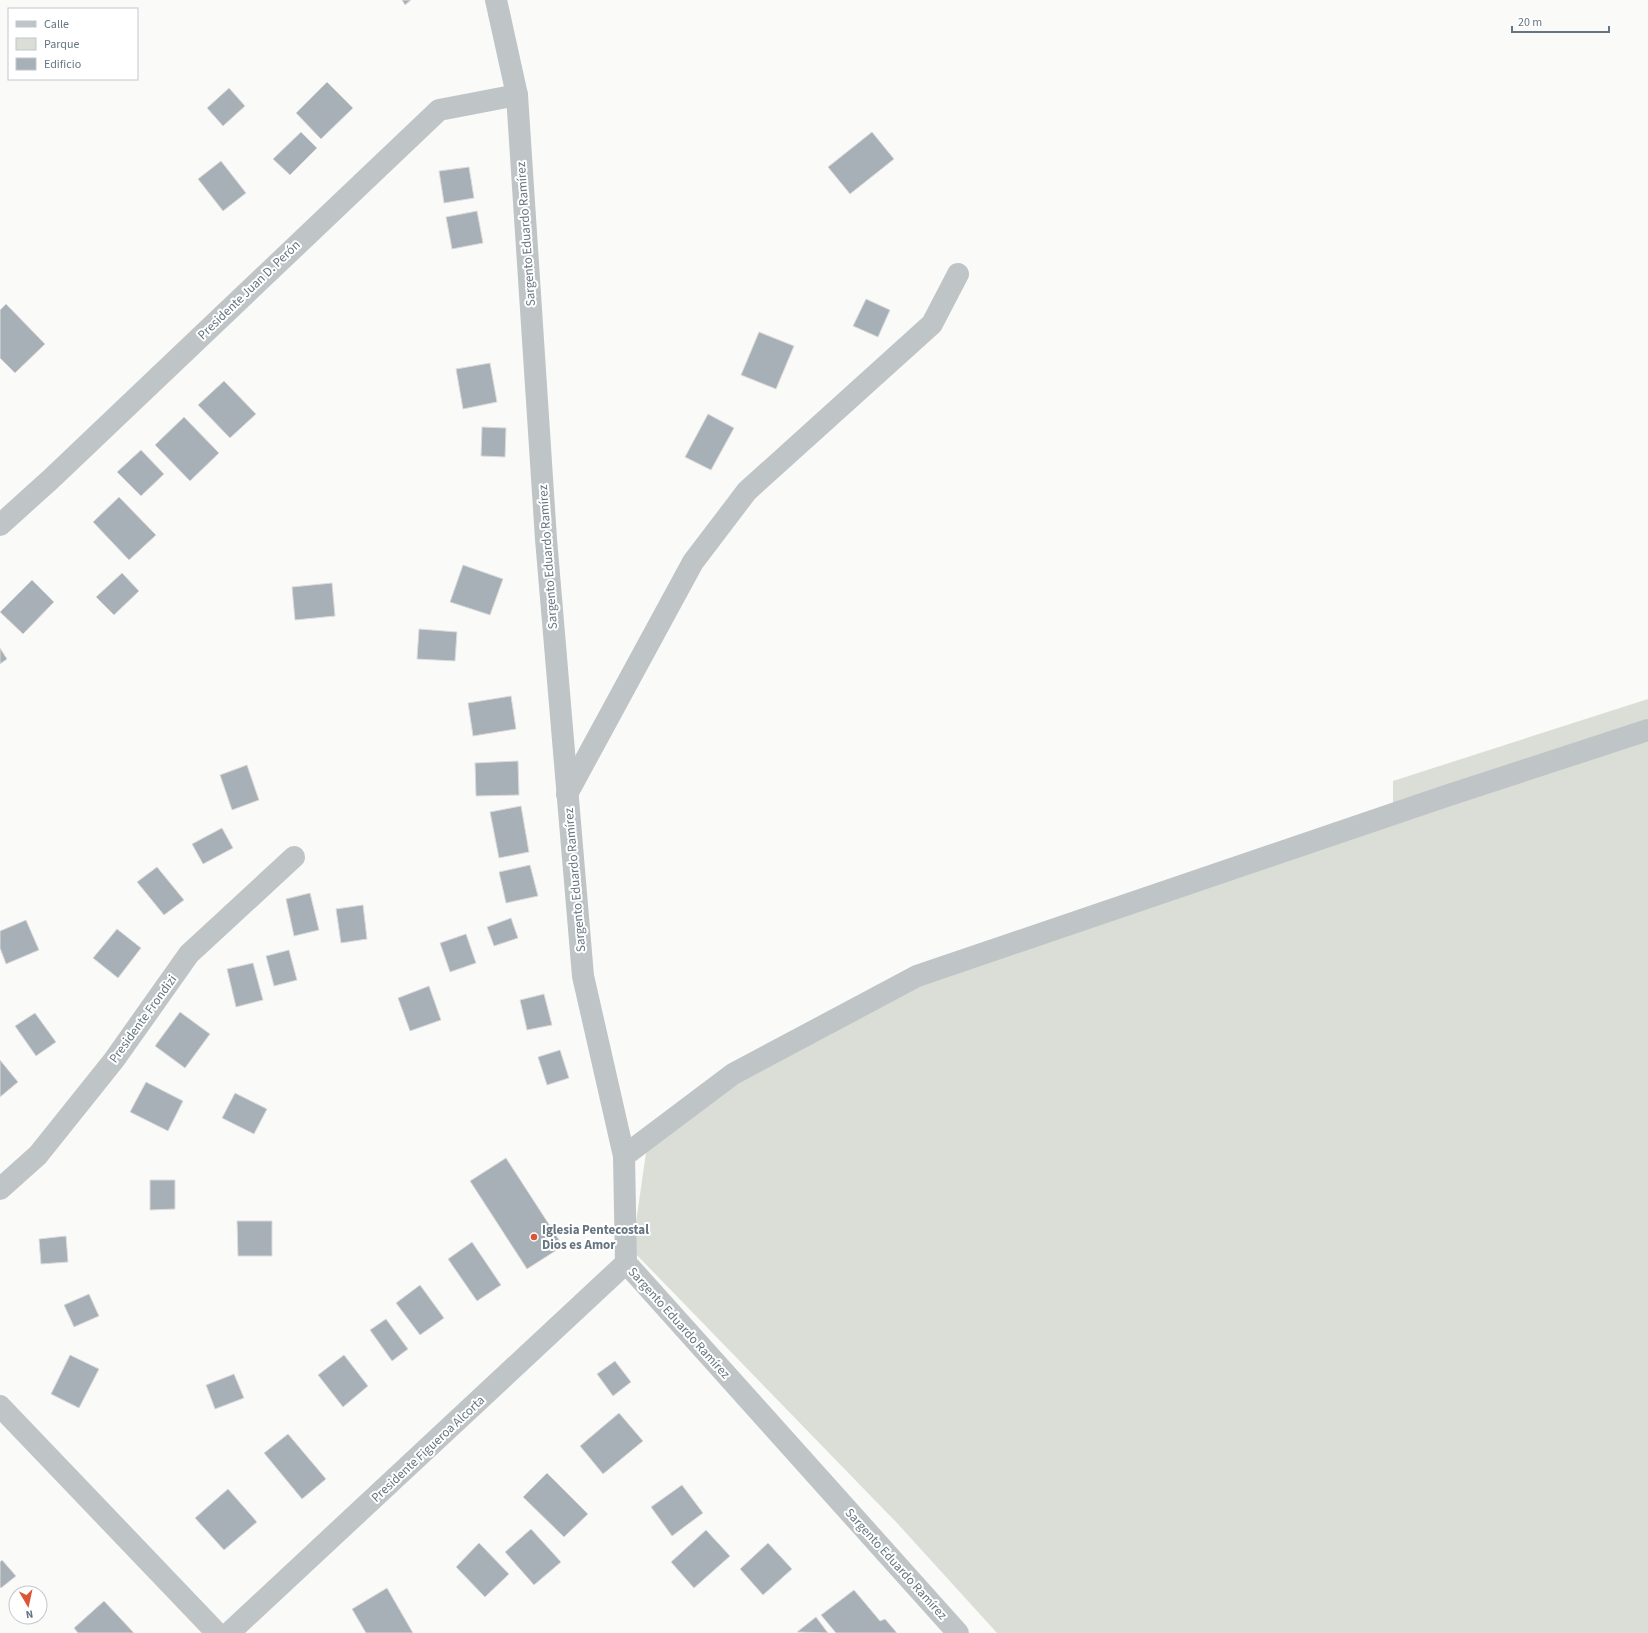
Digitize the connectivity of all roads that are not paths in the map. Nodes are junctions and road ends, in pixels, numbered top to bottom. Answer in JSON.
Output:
{"nodes":[{"id":1,"x":496,"y":0,"type":"edge"},
{"id":2,"x":517,"y":95,"type":"junction"},
{"id":3,"x":958,"y":274,"type":"dead end"},
{"id":4,"x":0,"y":525,"type":"edge"},
{"id":5,"x":1648,"y":730,"type":"edge"},
{"id":6,"x":568,"y":794,"type":"junction"},
{"id":7,"x":294,"y":857,"type":"dead end"},
{"id":8,"x":624,"y":1156,"type":"junction"},
{"id":9,"x":0,"y":1189,"type":"edge"},
{"id":10,"x":626,"y":1263,"type":"junction"},
{"id":11,"x":0,"y":1406,"type":"edge"},
{"id":12,"x":217,"y":1633,"type":"edge"},
{"id":13,"x":229,"y":1633,"type":"edge"},
{"id":14,"x":958,"y":1633,"type":"edge"}],
"edges":[{"from":1,"to":2,"type":"street","name":"Sargento Eduardo Ramírez"},
{"from":2,"to":4,"type":"street","name":"Presidente Juan D. Perón"},
{"from":2,"to":6,"type":"street","name":"Sargento Eduardo Ramírez"},
{"from":3,"to":6,"type":"street"},
{"from":5,"to":8,"type":"street"},
{"from":6,"to":8,"type":"street","name":"Sargento Eduardo Ramírez"},
{"from":7,"to":9,"type":"street","name":"Presidente Frondizi"},
{"from":8,"to":10,"type":"street","name":"Sargento Eduardo Ramírez"},
{"from":10,"to":13,"type":"street","name":"Presidente Figueroa Alcorta"},
{"from":10,"to":14,"type":"street","name":"Sargento Eduardo Ramírez"},
{"from":11,"to":12,"type":"street"}]}
